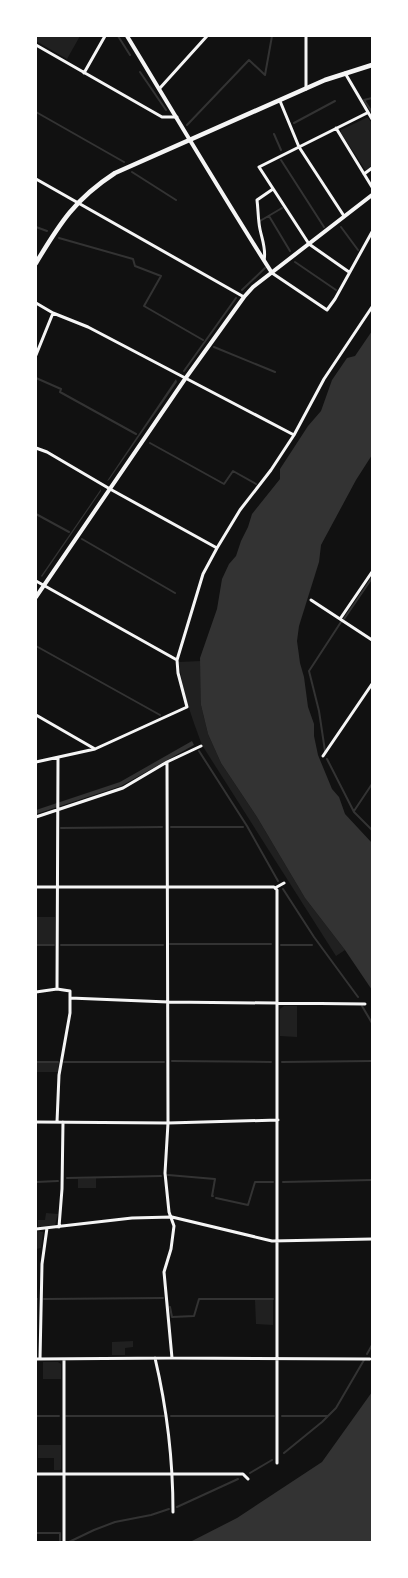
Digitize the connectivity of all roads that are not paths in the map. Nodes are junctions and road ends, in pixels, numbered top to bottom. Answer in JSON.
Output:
{"nodes":[{"id":1,"x":105,"y":36,"type":"edge"},
{"id":2,"x":127,"y":36,"type":"edge"},
{"id":3,"x":207,"y":36,"type":"edge"},
{"id":4,"x":306,"y":36,"type":"edge"},
{"id":5,"x":36,"y":45,"type":"edge"},
{"id":6,"x":372,"y":65,"type":"edge"},
{"id":7,"x":84,"y":73,"type":"junction"},
{"id":8,"x":345,"y":74,"type":"junction"},
{"id":9,"x":160,"y":88,"type":"junction"},
{"id":10,"x":306,"y":89,"type":"junction"},
{"id":11,"x":280,"y":101,"type":"junction"},
{"id":12,"x":367,"y":113,"type":"junction"},
{"id":13,"x":177,"y":117,"type":"junction"},
{"id":14,"x":372,"y":119,"type":"edge"},
{"id":15,"x":336,"y":128,"type":"junction"},
{"id":16,"x":189,"y":140,"type":"junction"},
{"id":17,"x":299,"y":147,"type":"junction"},
{"id":18,"x":372,"y":168,"type":"edge"},
{"id":19,"x":364,"y":174,"type":"junction"},
{"id":20,"x":36,"y":179,"type":"edge"},
{"id":21,"x":372,"y":187,"type":"edge"},
{"id":22,"x":273,"y":189,"type":"junction"},
{"id":23,"x":372,"y":195,"type":"edge"},
{"id":24,"x":78,"y":202,"type":"junction"},
{"id":25,"x":344,"y":216,"type":"junction"},
{"id":26,"x":372,"y":232,"type":"edge"},
{"id":27,"x":309,"y":244,"type":"junction"},
{"id":28,"x":264,"y":260,"type":"junction"},
{"id":29,"x":36,"y":263,"type":"edge"},
{"id":30,"x":349,"y":272,"type":"junction"},
{"id":31,"x":272,"y":273,"type":"junction"},
{"id":32,"x":244,"y":297,"type":"junction"},
{"id":33,"x":36,"y":304,"type":"edge"},
{"id":34,"x":372,"y":307,"type":"edge"},
{"id":35,"x":53,"y":312,"type":"junction"},
{"id":36,"x":36,"y":355,"type":"edge"},
{"id":37,"x":184,"y":378,"type":"junction"},
{"id":38,"x":294,"y":435,"type":"junction"},
{"id":39,"x":36,"y":448,"type":"edge"},
{"id":40,"x":110,"y":489,"type":"junction"},
{"id":41,"x":216,"y":548,"type":"junction"},
{"id":42,"x":372,"y":572,"type":"edge"},
{"id":43,"x":36,"y":581,"type":"edge"},
{"id":44,"x":43,"y":585,"type":"junction"},
{"id":45,"x":36,"y":597,"type":"edge"},
{"id":46,"x":311,"y":600,"type":"dead end"},
{"id":47,"x":340,"y":619,"type":"junction"},
{"id":48,"x":372,"y":640,"type":"edge"},
{"id":49,"x":177,"y":660,"type":"junction"},
{"id":50,"x":372,"y":684,"type":"edge"},
{"id":51,"x":36,"y":715,"type":"edge"},
{"id":52,"x":201,"y":746,"type":"dead end"},
{"id":53,"x":95,"y":749,"type":"junction"},
{"id":54,"x":323,"y":756,"type":"dead end"},
{"id":55,"x":58,"y":758,"type":"junction"},
{"id":56,"x":36,"y":762,"type":"edge"},
{"id":57,"x":167,"y":762,"type":"junction"},
{"id":58,"x":58,"y":809,"type":"junction"},
{"id":59,"x":36,"y":817,"type":"edge"},
{"id":60,"x":284,"y":883,"type":"dead end"},
{"id":61,"x":58,"y":886,"type":"junction"},
{"id":62,"x":167,"y":886,"type":"junction"},
{"id":63,"x":36,"y":887,"type":"edge"},
{"id":64,"x":275,"y":888,"type":"junction"},
{"id":65,"x":57,"y":989,"type":"junction"},
{"id":66,"x":36,"y":992,"type":"edge"},
{"id":67,"x":70,"y":998,"type":"junction"},
{"id":68,"x":168,"y":1002,"type":"junction"},
{"id":69,"x":277,"y":1003,"type":"junction"},
{"id":70,"x":365,"y":1004,"type":"dead end"},
{"id":71,"x":278,"y":1120,"type":"junction"},
{"id":72,"x":36,"y":1122,"type":"edge"},
{"id":73,"x":57,"y":1122,"type":"junction"},
{"id":74,"x":63,"y":1122,"type":"junction"},
{"id":75,"x":168,"y":1123,"type":"junction"},
{"id":76,"x":172,"y":1217,"type":"junction"},
{"id":77,"x":59,"y":1227,"type":"junction"},
{"id":78,"x":47,"y":1228,"type":"junction"},
{"id":79,"x":36,"y":1229,"type":"edge"},
{"id":80,"x":372,"y":1239,"type":"edge"},
{"id":81,"x":278,"y":1241,"type":"junction"},
{"id":82,"x":155,"y":1358,"type":"junction"},
{"id":83,"x":172,"y":1358,"type":"junction"},
{"id":84,"x":278,"y":1358,"type":"junction"},
{"id":85,"x":36,"y":1359,"type":"edge"},
{"id":86,"x":40,"y":1359,"type":"junction"},
{"id":87,"x":64,"y":1359,"type":"junction"},
{"id":88,"x":370,"y":1359,"type":"dead end"},
{"id":89,"x":277,"y":1463,"type":"dead end"},
{"id":90,"x":36,"y":1474,"type":"edge"},
{"id":91,"x":64,"y":1474,"type":"junction"},
{"id":92,"x":173,"y":1474,"type":"junction"},
{"id":93,"x":248,"y":1479,"type":"dead end"},
{"id":94,"x":173,"y":1512,"type":"dead end"},
{"id":95,"x":64,"y":1542,"type":"edge"}],
"edges":[{"from":1,"to":7,"type":"street"},
{"from":2,"to":9,"type":"street"},
{"from":3,"to":9,"type":"street"},
{"from":4,"to":10,"type":"street"},
{"from":5,"to":7,"type":"street"},
{"from":6,"to":8,"type":"main road"},
{"from":7,"to":13,"type":"street"},
{"from":8,"to":10,"type":"main road"},
{"from":8,"to":12,"type":"street"},
{"from":9,"to":13,"type":"street"},
{"from":10,"to":11,"type":"main road"},
{"from":11,"to":16,"type":"main road"},
{"from":11,"to":17,"type":"street"},
{"from":12,"to":14,"type":"street"},
{"from":12,"to":15,"type":"street"},
{"from":13,"to":16,"type":"street"},
{"from":15,"to":17,"type":"street"},
{"from":15,"to":19,"type":"street"},
{"from":16,"to":24,"type":"main road"},
{"from":16,"to":28,"type":"street"},
{"from":17,"to":22,"type":"street"},
{"from":17,"to":25,"type":"street"},
{"from":18,"to":19,"type":"street"},
{"from":19,"to":21,"type":"street"},
{"from":20,"to":24,"type":"street"},
{"from":22,"to":27,"type":"street"},
{"from":22,"to":28,"type":"street"},
{"from":23,"to":25,"type":"street"},
{"from":24,"to":29,"type":"main road"},
{"from":24,"to":32,"type":"street"},
{"from":25,"to":27,"type":"street"},
{"from":26,"to":30,"type":"street"},
{"from":27,"to":30,"type":"street"},
{"from":27,"to":31,"type":"street"},
{"from":28,"to":31,"type":"street"},
{"from":30,"to":31,"type":"street"},
{"from":31,"to":32,"type":"street"},
{"from":32,"to":37,"type":"street"},
{"from":33,"to":35,"type":"street"},
{"from":34,"to":38,"type":"street"},
{"from":35,"to":36,"type":"street"},
{"from":35,"to":37,"type":"street"},
{"from":37,"to":38,"type":"street"},
{"from":37,"to":40,"type":"street"},
{"from":38,"to":41,"type":"street"},
{"from":39,"to":40,"type":"street"},
{"from":40,"to":41,"type":"street"},
{"from":40,"to":44,"type":"street"},
{"from":41,"to":49,"type":"street"},
{"from":42,"to":47,"type":"street"},
{"from":43,"to":44,"type":"street"},
{"from":44,"to":45,"type":"street"},
{"from":44,"to":49,"type":"street"},
{"from":46,"to":47,"type":"street"},
{"from":47,"to":48,"type":"street"},
{"from":49,"to":53,"type":"street"},
{"from":50,"to":54,"type":"street"},
{"from":51,"to":53,"type":"street"},
{"from":52,"to":57,"type":"street"},
{"from":53,"to":55,"type":"street"},
{"from":55,"to":56,"type":"street"},
{"from":55,"to":58,"type":"street"},
{"from":57,"to":58,"type":"street"},
{"from":57,"to":62,"type":"street"},
{"from":58,"to":59,"type":"street"},
{"from":58,"to":61,"type":"street"},
{"from":60,"to":64,"type":"street"},
{"from":61,"to":62,"type":"street"},
{"from":61,"to":63,"type":"street"},
{"from":61,"to":65,"type":"street"},
{"from":62,"to":64,"type":"street"},
{"from":62,"to":68,"type":"street"},
{"from":64,"to":69,"type":"street"},
{"from":65,"to":66,"type":"street"},
{"from":65,"to":67,"type":"street"},
{"from":67,"to":68,"type":"street"},
{"from":67,"to":73,"type":"street"},
{"from":68,"to":69,"type":"street"},
{"from":68,"to":75,"type":"street"},
{"from":69,"to":70,"type":"street"},
{"from":69,"to":71,"type":"street"},
{"from":71,"to":75,"type":"street"},
{"from":71,"to":81,"type":"street"},
{"from":72,"to":73,"type":"street"},
{"from":73,"to":74,"type":"street"},
{"from":74,"to":75,"type":"street"},
{"from":74,"to":77,"type":"street"},
{"from":75,"to":76,"type":"street"},
{"from":76,"to":77,"type":"street"},
{"from":76,"to":81,"type":"street"},
{"from":76,"to":83,"type":"street"},
{"from":77,"to":78,"type":"street"},
{"from":78,"to":79,"type":"street"},
{"from":78,"to":86,"type":"street"},
{"from":80,"to":81,"type":"street"},
{"from":81,"to":84,"type":"street"},
{"from":82,"to":83,"type":"street"},
{"from":82,"to":87,"type":"street"},
{"from":82,"to":92,"type":"street"},
{"from":83,"to":84,"type":"street"},
{"from":84,"to":88,"type":"street"},
{"from":84,"to":89,"type":"street"},
{"from":85,"to":86,"type":"street"},
{"from":86,"to":87,"type":"street"},
{"from":87,"to":91,"type":"street"},
{"from":90,"to":91,"type":"street"},
{"from":91,"to":92,"type":"street"},
{"from":91,"to":95,"type":"street"},
{"from":92,"to":93,"type":"street"},
{"from":92,"to":94,"type":"street"}]}
